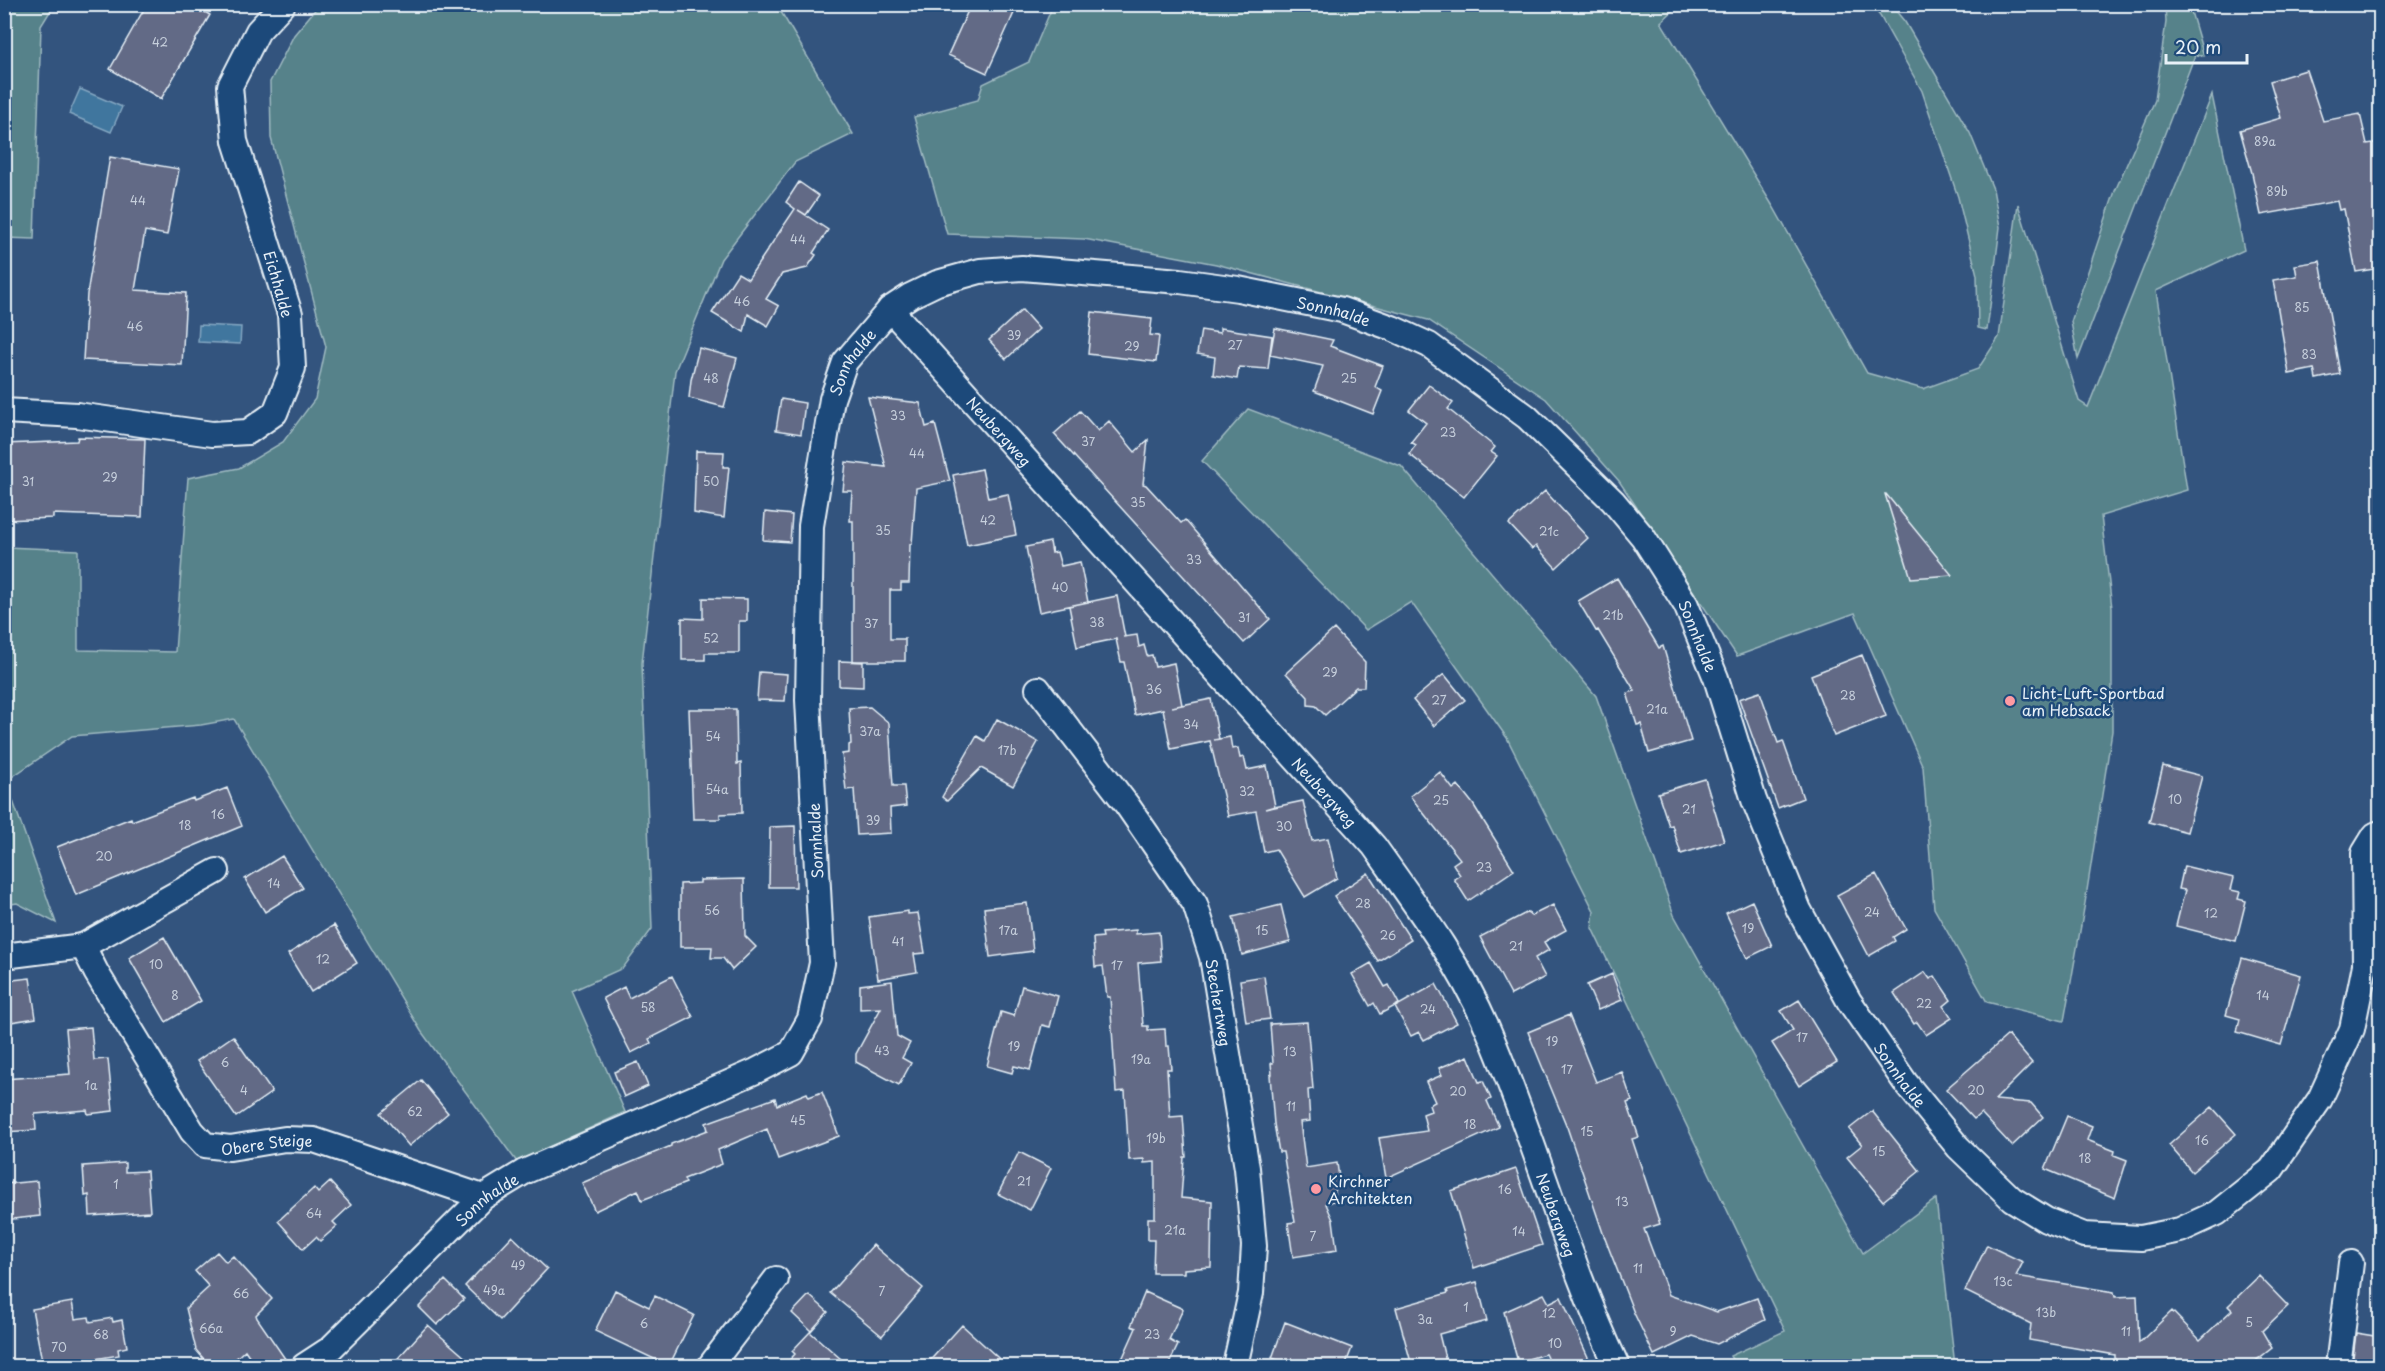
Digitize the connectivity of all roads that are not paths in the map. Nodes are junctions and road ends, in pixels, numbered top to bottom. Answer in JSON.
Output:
{"nodes":[{"id":1,"x":283,"y":4,"type":"edge"},
{"id":2,"x":890,"y":309,"type":"junction"},
{"id":3,"x":4,"y":411,"type":"edge"},
{"id":4,"x":1038,"y":689,"type":"dead end"},
{"id":5,"x":2380,"y":833,"type":"edge"},
{"id":6,"x":217,"y":872,"type":"dead end"},
{"id":7,"x":83,"y":946,"type":"junction"},
{"id":8,"x":4,"y":956,"type":"edge"},
{"id":9,"x":483,"y":1197,"type":"junction"},
{"id":10,"x":2351,"y":1263,"type":"dead end"},
{"id":11,"x":776,"y":1279,"type":"dead end"},
{"id":12,"x":304,"y":1366,"type":"edge"},
{"id":13,"x":710,"y":1366,"type":"edge"},
{"id":14,"x":1234,"y":1366,"type":"edge"},
{"id":15,"x":1617,"y":1366,"type":"edge"},
{"id":16,"x":2338,"y":1366,"type":"edge"}],
"edges":[{"from":1,"to":3,"type":"street","name":"Eichhalde"},
{"from":2,"to":5,"type":"street","name":"Sonnhalde"},
{"from":2,"to":9,"type":"street","name":"Sonnhalde"},
{"from":2,"to":15,"type":"street","name":"Neubergweg"},
{"from":4,"to":14,"type":"street","name":"Stechertweg"},
{"from":6,"to":7,"type":"street"},
{"from":7,"to":8,"type":"street"},
{"from":7,"to":9,"type":"street","name":"Obere Steige"},
{"from":9,"to":12,"type":"street","name":"Sonnhalde"},
{"from":10,"to":16,"type":"street"},
{"from":11,"to":13,"type":"street"}]}
